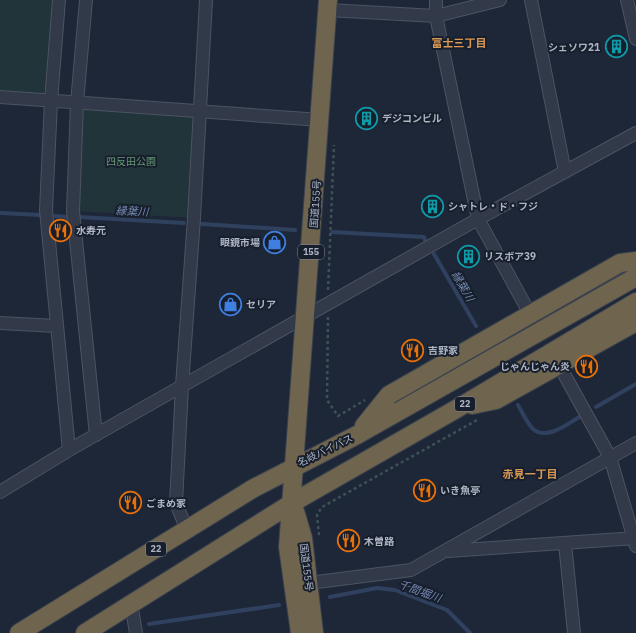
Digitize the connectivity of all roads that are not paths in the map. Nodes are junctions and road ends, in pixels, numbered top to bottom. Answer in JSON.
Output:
{"nodes":[{"id":1,"x":59,"y":0,"type":"edge"},
{"id":2,"x":86,"y":0,"type":"edge"},
{"id":3,"x":206,"y":0,"type":"edge"},
{"id":4,"x":436,"y":0,"type":"edge"},
{"id":5,"x":500,"y":0,"type":"edge"},
{"id":6,"x":531,"y":0,"type":"edge"},
{"id":7,"x":628,"y":0,"type":"edge"},
{"id":8,"x":328,"y":5,"type":"edge"},
{"id":9,"x":436,"y":16,"type":"junction"},
{"id":10,"x":636,"y":39,"type":"edge"},
{"id":11,"x":0,"y":97,"type":"edge"},
{"id":12,"x":51,"y":101,"type":"junction"},
{"id":13,"x":77,"y":103,"type":"junction"},
{"id":14,"x":199,"y":113,"type":"junction"},
{"id":15,"x":320,"y":120,"type":"junction"},
{"id":16,"x":636,"y":133,"type":"edge"},
{"id":17,"x":565,"y":172,"type":"junction"},
{"id":18,"x":478,"y":219,"type":"junction"},
{"id":19,"x":636,"y":261,"type":"edge"},
{"id":20,"x":636,"y":277,"type":"edge"},
{"id":21,"x":629,"y":306,"type":"edge"},
{"id":22,"x":530,"y":314,"type":"junction"},
{"id":23,"x":306,"y":316,"type":"junction"},
{"id":24,"x":636,"y":322,"type":"edge"},
{"id":25,"x":0,"y":323,"type":"edge"},
{"id":26,"x":56,"y":326,"type":"junction"},
{"id":27,"x":508,"y":327,"type":"junction"},
{"id":28,"x":607,"y":337,"type":"junction"},
{"id":29,"x":482,"y":363,"type":"junction"},
{"id":30,"x":560,"y":365,"type":"junction"},
{"id":31,"x":182,"y":386,"type":"junction"},
{"id":32,"x":458,"y":408,"type":"junction"},
{"id":33,"x":96,"y":435,"type":"junction"},
{"id":34,"x":357,"y":435,"type":"junction"},
{"id":35,"x":636,"y":443,"type":"edge"},
{"id":36,"x":69,"y":450,"type":"junction"},
{"id":37,"x":610,"y":457,"type":"junction"},
{"id":38,"x":293,"y":466,"type":"junction"},
{"id":39,"x":0,"y":492,"type":"edge"},
{"id":40,"x":292,"y":503,"type":"junction"},
{"id":41,"x":187,"y":530,"type":"junction"},
{"id":42,"x":636,"y":541,"type":"edge"},
{"id":43,"x":565,"y":543,"type":"junction"},
{"id":44,"x":443,"y":552,"type":"junction"},
{"id":45,"x":309,"y":583,"type":"junction"},
{"id":46,"x":131,"y":603,"type":"junction"},
{"id":47,"x":19,"y":633,"type":"edge"},
{"id":48,"x":85,"y":633,"type":"edge"},
{"id":49,"x":136,"y":633,"type":"edge"},
{"id":50,"x":300,"y":633,"type":"edge"},
{"id":51,"x":314,"y":633,"type":"edge"},
{"id":52,"x":574,"y":633,"type":"edge"}],
"edges":[{"from":1,"to":12,"type":"street"},
{"from":2,"to":13,"type":"street"},
{"from":3,"to":14,"type":"street"},
{"from":4,"to":9,"type":"street"},
{"from":5,"to":9,"type":"street"},
{"from":6,"to":17,"type":"street"},
{"from":7,"to":10,"type":"street"},
{"from":8,"to":9,"type":"street"},
{"from":8,"to":15,"type":"highway","name":"国道155号","number":"155"},
{"from":9,"to":18,"type":"street"},
{"from":11,"to":12,"type":"street"},
{"from":12,"to":13,"type":"street"},
{"from":12,"to":26,"type":"street"},
{"from":13,"to":14,"type":"street"},
{"from":13,"to":33,"type":"street"},
{"from":14,"to":15,"type":"street"},
{"from":14,"to":31,"type":"street"},
{"from":15,"to":23,"type":"highway","name":"国道155号","number":"155"},
{"from":16,"to":17,"type":"street"},
{"from":17,"to":18,"type":"street"},
{"from":18,"to":22,"type":"street"},
{"from":18,"to":23,"type":"street"},
{"from":19,"to":22,"type":"highway","number":"22"},
{"from":20,"to":29,"type":"highway","name":"名岐バイパス","number":"22"},
{"from":21,"to":28,"type":"highway"},
{"from":21,"to":32,"type":"highway","number":"22"},
{"from":22,"to":27,"type":"highway","number":"22"},
{"from":23,"to":31,"type":"street"},
{"from":23,"to":38,"type":"highway","name":"国道155号","number":"155"},
{"from":24,"to":28,"type":"highway","number":"22"},
{"from":25,"to":26,"type":"street"},
{"from":26,"to":36,"type":"street"},
{"from":27,"to":29,"type":"highway"},
{"from":27,"to":34,"type":"highway","number":"22"},
{"from":28,"to":30,"type":"highway","number":"22"},
{"from":29,"to":34,"type":"highway","name":"名岐バイパス","number":"22"},
{"from":30,"to":32,"type":"highway","number":"22"},
{"from":30,"to":37,"type":"street"},
{"from":31,"to":33,"type":"street"},
{"from":31,"to":41,"type":"street"},
{"from":32,"to":40,"type":"highway","number":"22"},
{"from":33,"to":36,"type":"street"},
{"from":34,"to":38,"type":"highway","name":"名岐バイパス","number":"22"},
{"from":35,"to":37,"type":"street"},
{"from":36,"to":39,"type":"street"},
{"from":37,"to":42,"type":"street"},
{"from":37,"to":44,"type":"street"},
{"from":38,"to":40,"type":"highway","name":"国道155号","number":"155"},
{"from":38,"to":41,"type":"highway","name":"名岐バイパス","number":"22"},
{"from":40,"to":45,"type":"highway","name":"国道155号","number":"155"},
{"from":40,"to":46,"type":"highway","number":"22"},
{"from":40,"to":50,"type":"highway","name":"国道155号","number":"155"},
{"from":41,"to":47,"type":"highway","name":"名岐バイパス","number":"22"},
{"from":42,"to":43,"type":"street"},
{"from":43,"to":44,"type":"street"},
{"from":43,"to":52,"type":"street"},
{"from":44,"to":45,"type":"street"},
{"from":45,"to":51,"type":"highway","name":"国道155号","number":"155"},
{"from":46,"to":48,"type":"highway","number":"22"},
{"from":46,"to":49,"type":"street"}]}
